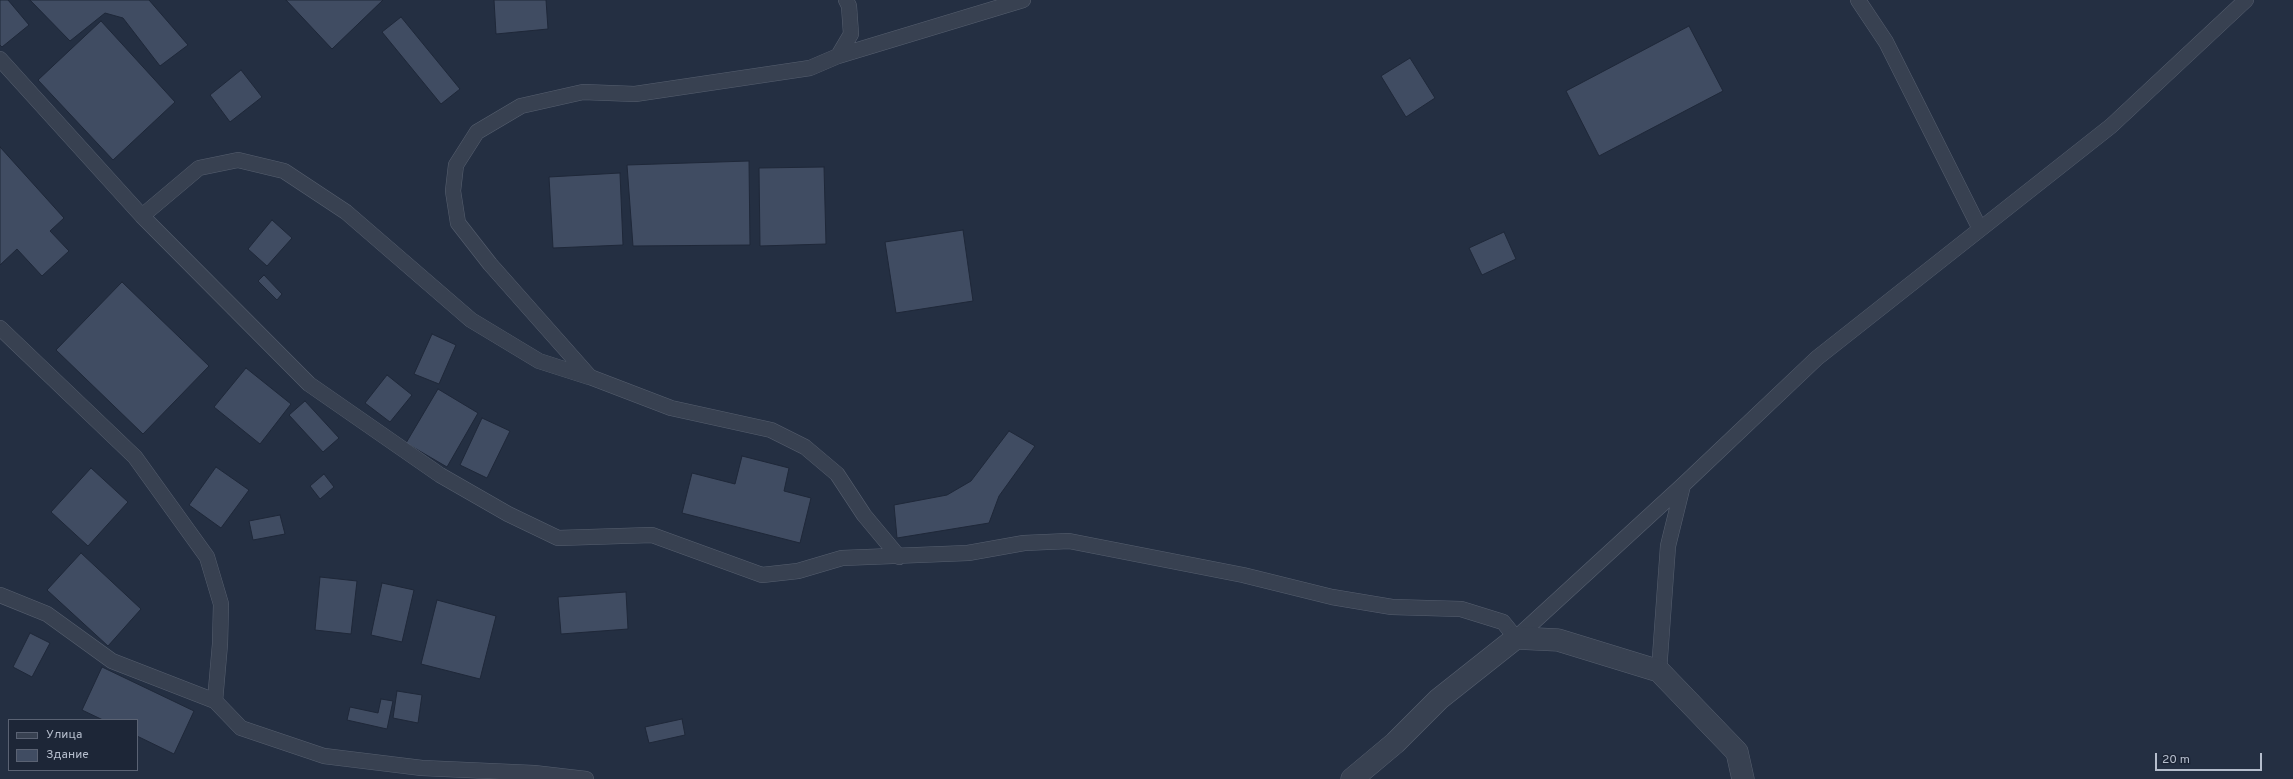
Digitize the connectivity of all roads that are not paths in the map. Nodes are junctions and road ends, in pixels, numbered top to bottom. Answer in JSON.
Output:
{"nodes":[{"id":1,"x":846,"y":0,"type":"edge"},
{"id":2,"x":1023,"y":0,"type":"edge"},
{"id":3,"x":1858,"y":0,"type":"edge"},
{"id":4,"x":2246,"y":0,"type":"edge"},
{"id":5,"x":838,"y":56,"type":"junction"},
{"id":6,"x":0,"y":59,"type":"edge"},
{"id":7,"x":142,"y":216,"type":"junction"},
{"id":8,"x":1980,"y":229,"type":"junction"},
{"id":9,"x":0,"y":328,"type":"edge"},
{"id":10,"x":590,"y":377,"type":"junction"},
{"id":11,"x":1683,"y":485,"type":"junction"},
{"id":12,"x":899,"y":557,"type":"junction"},
{"id":13,"x":0,"y":595,"type":"edge"},
{"id":14,"x":1516,"y":638,"type":"junction"},
{"id":15,"x":1659,"y":671,"type":"junction"},
{"id":16,"x":215,"y":701,"type":"junction"},
{"id":17,"x":586,"y":779,"type":"edge"},
{"id":18,"x":1352,"y":779,"type":"edge"},
{"id":19,"x":1743,"y":779,"type":"edge"}],
"edges":[{"from":1,"to":5,"type":"lane"},
{"from":2,"to":5,"type":"lane"},
{"from":3,"to":8,"type":"lane"},
{"from":4,"to":8,"type":"lane"},
{"from":5,"to":10,"type":"lane"},
{"from":6,"to":7,"type":"lane"},
{"from":7,"to":10,"type":"lane"},
{"from":7,"to":12,"type":"lane"},
{"from":8,"to":11,"type":"lane"},
{"from":9,"to":16,"type":"lane"},
{"from":10,"to":12,"type":"lane"},
{"from":11,"to":14,"type":"lane"},
{"from":11,"to":15,"type":"lane"},
{"from":12,"to":14,"type":"lane"},
{"from":13,"to":16,"type":"lane"},
{"from":14,"to":15,"type":"street"},
{"from":14,"to":18,"type":"street"},
{"from":15,"to":19,"type":"street"},
{"from":16,"to":17,"type":"lane"}]}
